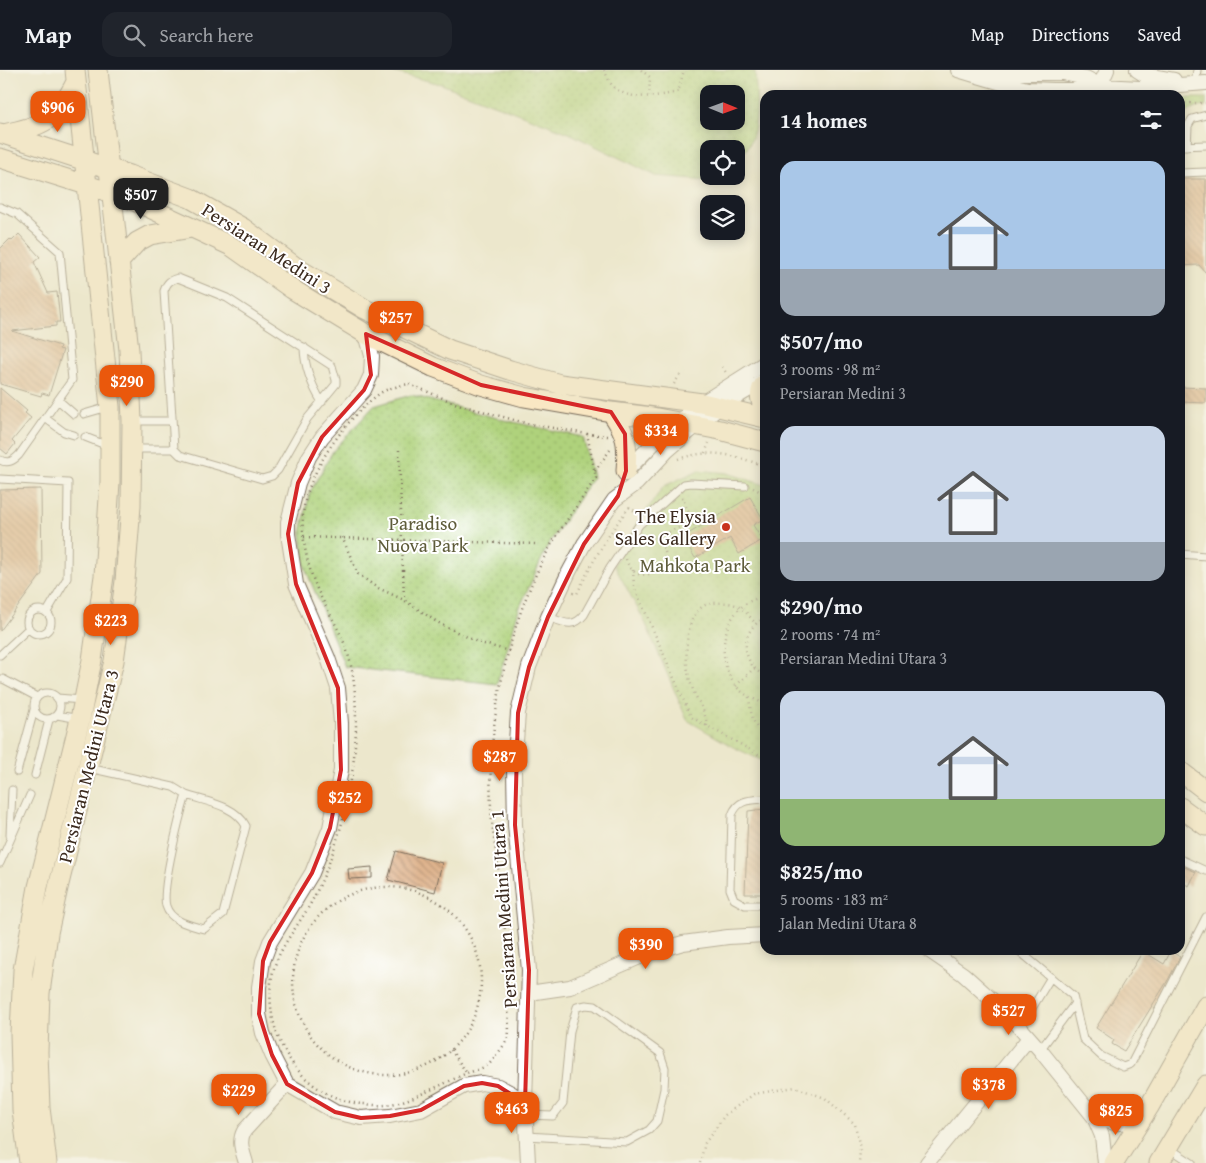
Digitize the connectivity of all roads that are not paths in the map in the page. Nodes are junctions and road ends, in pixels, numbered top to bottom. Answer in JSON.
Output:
{"nodes":[{"id":1,"x":98,"y":70,"type":"edge"},
{"id":2,"x":958,"y":70,"type":"edge"},
{"id":3,"x":1107,"y":70,"type":"edge"},
{"id":4,"x":1137,"y":70,"type":"edge"},
{"id":5,"x":76,"y":76,"type":"edge"},
{"id":6,"x":978,"y":76,"type":"junction"},
{"id":7,"x":1199,"y":79,"type":"edge"},
{"id":8,"x":1083,"y":83,"type":"edge"},
{"id":9,"x":1025,"y":90,"type":"edge"},
{"id":10,"x":1043,"y":90,"type":"edge"},
{"id":11,"x":1096,"y":90,"type":"edge"},
{"id":12,"x":1098,"y":90,"type":"edge"},
{"id":13,"x":1142,"y":90,"type":"edge"},
{"id":14,"x":1206,"y":115,"type":"edge"},
{"id":15,"x":1,"y":134,"type":"edge"},
{"id":16,"x":1185,"y":138,"type":"edge"},
{"id":17,"x":1206,"y":145,"type":"edge"},
{"id":18,"x":1185,"y":146,"type":"edge"},
{"id":19,"x":0,"y":158,"type":"edge"},
{"id":20,"x":85,"y":161,"type":"junction"},
{"id":21,"x":108,"y":168,"type":"junction"},
{"id":22,"x":1206,"y":172,"type":"edge"},
{"id":23,"x":1185,"y":173,"type":"edge"},
{"id":24,"x":88,"y":186,"type":"junction"},
{"id":25,"x":111,"y":193,"type":"junction"},
{"id":26,"x":0,"y":206,"type":"edge"},
{"id":27,"x":192,"y":228,"type":"junction"},
{"id":28,"x":119,"y":262,"type":"junction"},
{"id":29,"x":366,"y":334,"type":"junction"},
{"id":30,"x":304,"y":347,"type":"junction"},
{"id":31,"x":760,"y":366,"type":"edge"},
{"id":32,"x":760,"y":383,"type":"edge"},
{"id":33,"x":58,"y":400,"type":"junction"},
{"id":34,"x":322,"y":402,"type":"junction"},
{"id":35,"x":702,"y":403,"type":"junction"},
{"id":36,"x":720,"y":406,"type":"junction"},
{"id":37,"x":110,"y":407,"type":"junction"},
{"id":38,"x":611,"y":412,"type":"junction"},
{"id":39,"x":74,"y":414,"type":"dead end"},
{"id":40,"x":84,"y":414,"type":"dead end"},
{"id":41,"x":760,"y":417,"type":"edge"},
{"id":42,"x":45,"y":418,"type":"junction"},
{"id":43,"x":132,"y":421,"type":"junction"},
{"id":44,"x":172,"y":421,"type":"junction"},
{"id":45,"x":687,"y":424,"type":"junction"},
{"id":46,"x":74,"y":435,"type":"dead end"},
{"id":47,"x":85,"y":437,"type":"dead end"},
{"id":48,"x":760,"y":441,"type":"edge"},
{"id":49,"x":111,"y":447,"type":"junction"},
{"id":50,"x":133,"y":449,"type":"junction"},
{"id":51,"x":174,"y":449,"type":"junction"},
{"id":52,"x":0,"y":460,"type":"edge"},
{"id":53,"x":626,"y":471,"type":"junction"},
{"id":54,"x":0,"y":479,"type":"edge"},
{"id":55,"x":744,"y":486,"type":"dead end"},
{"id":56,"x":616,"y":498,"type":"junction"},
{"id":57,"x":1185,"y":554,"type":"edge"},
{"id":58,"x":1206,"y":556,"type":"edge"},
{"id":59,"x":46,"y":612,"type":"junction"},
{"id":60,"x":548,"y":618,"type":"junction"},
{"id":61,"x":29,"y":628,"type":"junction"},
{"id":62,"x":0,"y":655,"type":"edge"},
{"id":63,"x":92,"y":660,"type":"junction"},
{"id":64,"x":114,"y":661,"type":"junction"},
{"id":65,"x":0,"y":679,"type":"edge"},
{"id":66,"x":37,"y":697,"type":"junction"},
{"id":67,"x":57,"y":698,"type":"junction"},
{"id":68,"x":84,"y":700,"type":"junction"},
{"id":69,"x":34,"y":710,"type":"junction"},
{"id":70,"x":102,"y":713,"type":"junction"},
{"id":71,"x":57,"y":715,"type":"junction"},
{"id":72,"x":80,"y":719,"type":"junction"},
{"id":73,"x":49,"y":720,"type":"junction"},
{"id":74,"x":88,"y":768,"type":"junction"},
{"id":75,"x":17,"y":772,"type":"dead end"},
{"id":76,"x":35,"y":775,"type":"dead end"},
{"id":77,"x":1185,"y":775,"type":"edge"},
{"id":78,"x":12,"y":790,"type":"dead end"},
{"id":79,"x":1206,"y":791,"type":"edge"},
{"id":80,"x":30,"y":795,"type":"dead end"},
{"id":81,"x":186,"y":795,"type":"junction"},
{"id":82,"x":760,"y":799,"type":"edge"},
{"id":83,"x":1185,"y":811,"type":"edge"},
{"id":84,"x":1206,"y":826,"type":"edge"},
{"id":85,"x":10,"y":840,"type":"junction"},
{"id":86,"x":1185,"y":861,"type":"edge"},
{"id":87,"x":0,"y":864,"type":"edge"},
{"id":88,"x":1206,"y":871,"type":"edge"},
{"id":89,"x":760,"y":905,"type":"edge"},
{"id":90,"x":1206,"y":917,"type":"edge"},
{"id":91,"x":760,"y":935,"type":"edge"},
{"id":92,"x":935,"y":955,"type":"edge"},
{"id":93,"x":1024,"y":955,"type":"edge"},
{"id":94,"x":1051,"y":977,"type":"junction"},
{"id":95,"x":529,"y":993,"type":"junction"},
{"id":96,"x":1075,"y":1003,"type":"junction"},
{"id":97,"x":1206,"y":1006,"type":"edge"},
{"id":98,"x":1025,"y":1033,"type":"junction"},
{"id":99,"x":1040,"y":1050,"type":"junction"},
{"id":100,"x":287,"y":1084,"type":"junction"},
{"id":101,"x":1206,"y":1085,"type":"edge"},
{"id":102,"x":1149,"y":1107,"type":"junction"},
{"id":103,"x":525,"y":1109,"type":"junction"},
{"id":104,"x":1094,"y":1117,"type":"junction"},
{"id":105,"x":527,"y":1136,"type":"junction"},
{"id":106,"x":1163,"y":1155,"type":"edge"},
{"id":107,"x":29,"y":1163,"type":"edge"},
{"id":108,"x":47,"y":1163,"type":"edge"},
{"id":109,"x":246,"y":1163,"type":"edge"},
{"id":110,"x":528,"y":1163,"type":"edge"},
{"id":111,"x":926,"y":1163,"type":"edge"},
{"id":112,"x":1105,"y":1163,"type":"edge"},
{"id":113,"x":1114,"y":1163,"type":"edge"},
{"id":114,"x":1192,"y":1163,"type":"edge"}],
"edges":[{"from":1,"to":21,"type":"street","name":"Persiaran Medini Utara 3"},
{"from":2,"to":6,"type":"street"},
{"from":3,"to":12,"type":"street"},
{"from":4,"to":7,"type":"street"},
{"from":5,"to":15,"type":"street"},
{"from":5,"to":20,"type":"street","name":"Persiaran Medini Utara 3"},
{"from":6,"to":8,"type":"street"},
{"from":6,"to":9,"type":"street"},
{"from":7,"to":13,"type":"street"},
{"from":8,"to":10,"type":"street"},
{"from":8,"to":11,"type":"street"},
{"from":14,"to":16,"type":"lane"},
{"from":15,"to":20,"type":"street","name":"Persiaran Medini 3"},
{"from":17,"to":18,"type":"lane"},
{"from":19,"to":24,"type":"street","name":"Persiaran Medini 3"},
{"from":20,"to":21,"type":"street","name":"Persiaran Medini 3"},
{"from":20,"to":24,"type":"street","name":"Persiaran Medini Utara 3"},
{"from":21,"to":25,"type":"street","name":"Persiaran Medini Utara 3"},
{"from":21,"to":35,"type":"street","name":"Persiaran Medini 3"},
{"from":22,"to":23,"type":"lane"},
{"from":24,"to":25,"type":"street","name":"Persiaran Medini 3"},
{"from":24,"to":37,"type":"street","name":"Persiaran Medini Utara 3"},
{"from":25,"to":27,"type":"street","name":"Persiaran Medini 3"},
{"from":25,"to":28,"type":"street","name":"Persiaran Medini Utara 3"},
{"from":26,"to":33,"type":"lane"},
{"from":27,"to":28,"type":"street"},
{"from":27,"to":29,"type":"street","name":"Persiaran Medini 3"},
{"from":28,"to":43,"type":"street","name":"Persiaran Medini Utara 3"},
{"from":29,"to":38,"type":"street","name":"Persiaran Medini 3"},
{"from":29,"to":100,"type":"street"},
{"from":30,"to":34,"type":"lane"},
{"from":30,"to":34,"type":"lane"},
{"from":30,"to":44,"type":"lane"},
{"from":31,"to":35,"type":"street","name":"Persiaran Medini Utara 1"},
{"from":32,"to":36,"type":"street","name":"Persiaran Medini Utara 1"},
{"from":33,"to":39,"type":"lane"},
{"from":33,"to":42,"type":"lane"},
{"from":34,"to":51,"type":"lane"},
{"from":35,"to":36,"type":"street","name":"Persiaran Medini 3"},
{"from":35,"to":45,"type":"street","name":"Persiaran Medini Utara 1"},
{"from":36,"to":41,"type":"street","name":"Persiaran Medini 3"},
{"from":36,"to":45,"type":"street","name":"Persiaran Medini Utara 1"},
{"from":37,"to":40,"type":"lane"},
{"from":37,"to":49,"type":"street","name":"Persiaran Medini Utara 3"},
{"from":38,"to":45,"type":"street","name":"Persiaran Medini 3"},
{"from":38,"to":53,"type":"street"},
{"from":42,"to":46,"type":"lane"},
{"from":42,"to":52,"type":"lane"},
{"from":43,"to":44,"type":"lane"},
{"from":43,"to":50,"type":"street","name":"Persiaran Medini Utara 3"},
{"from":44,"to":51,"type":"lane"},
{"from":45,"to":48,"type":"street","name":"Persiaran Medini 3"},
{"from":45,"to":53,"type":"street","name":"Persiaran Medini Utara 1"},
{"from":45,"to":56,"type":"street","name":"Persiaran Medini Utara 1"},
{"from":47,"to":49,"type":"lane"},
{"from":49,"to":63,"type":"street","name":"Persiaran Medini Utara 3"},
{"from":50,"to":51,"type":"lane"},
{"from":50,"to":64,"type":"street","name":"Persiaran Medini Utara 3"},
{"from":53,"to":56,"type":"street","name":"Persiaran Medini Utara 1"},
{"from":54,"to":59,"type":"lane"},
{"from":55,"to":60,"type":"lane"},
{"from":56,"to":60,"type":"street","name":"Persiaran Medini Utara 1"},
{"from":57,"to":58,"type":"lane"},
{"from":59,"to":61,"type":"lane"},
{"from":59,"to":61,"type":"lane"},
{"from":60,"to":95,"type":"street","name":"Persiaran Medini Utara 1"},
{"from":61,"to":62,"type":"lane"},
{"from":63,"to":64,"type":"street"},
{"from":63,"to":68,"type":"street","name":"Persiaran Medini Utara 3"},
{"from":64,"to":70,"type":"street","name":"Persiaran Medini Utara 3"},
{"from":65,"to":66,"type":"lane"},
{"from":66,"to":67,"type":"lane"},
{"from":66,"to":69,"type":"lane"},
{"from":67,"to":68,"type":"lane"},
{"from":67,"to":71,"type":"lane"},
{"from":68,"to":72,"type":"street","name":"Persiaran Medini Utara 3"},
{"from":69,"to":73,"type":"lane"},
{"from":69,"to":75,"type":"lane"},
{"from":70,"to":72,"type":"street"},
{"from":70,"to":74,"type":"street","name":"Persiaran Medini Utara 3"},
{"from":71,"to":72,"type":"lane"},
{"from":71,"to":73,"type":"lane"},
{"from":72,"to":107,"type":"street","name":"Persiaran Medini Utara 3"},
{"from":73,"to":76,"type":"lane"},
{"from":74,"to":81,"type":"lane"},
{"from":74,"to":108,"type":"street","name":"Persiaran Medini Utara 3"},
{"from":77,"to":79,"type":"street"},
{"from":78,"to":85,"type":"lane"},
{"from":80,"to":85,"type":"lane"},
{"from":81,"to":81,"type":"lane"},
{"from":82,"to":89,"type":"lane"},
{"from":83,"to":84,"type":"street"},
{"from":85,"to":87,"type":"lane"},
{"from":86,"to":88,"type":"lane"},
{"from":90,"to":96,"type":"lane"},
{"from":91,"to":95,"type":"street"},
{"from":92,"to":98,"type":"street"},
{"from":93,"to":94,"type":"lane"},
{"from":94,"to":96,"type":"lane"},
{"from":94,"to":98,"type":"lane"},
{"from":95,"to":103,"type":"street","name":"Persiaran Medini Utara 1"},
{"from":96,"to":99,"type":"lane"},
{"from":97,"to":102,"type":"street"},
{"from":98,"to":99,"type":"street"},
{"from":98,"to":111,"type":"street"},
{"from":99,"to":104,"type":"street"},
{"from":100,"to":103,"type":"street"},
{"from":100,"to":109,"type":"street"},
{"from":101,"to":106,"type":"street"},
{"from":102,"to":104,"type":"street"},
{"from":102,"to":113,"type":"street"},
{"from":103,"to":105,"type":"street","name":"Persiaran Medini Utara 1"},
{"from":103,"to":105,"type":"lane"},
{"from":104,"to":112,"type":"street"},
{"from":105,"to":110,"type":"street","name":"Persiaran Medini Utara 1"},
{"from":106,"to":114,"type":"lane"}]}
